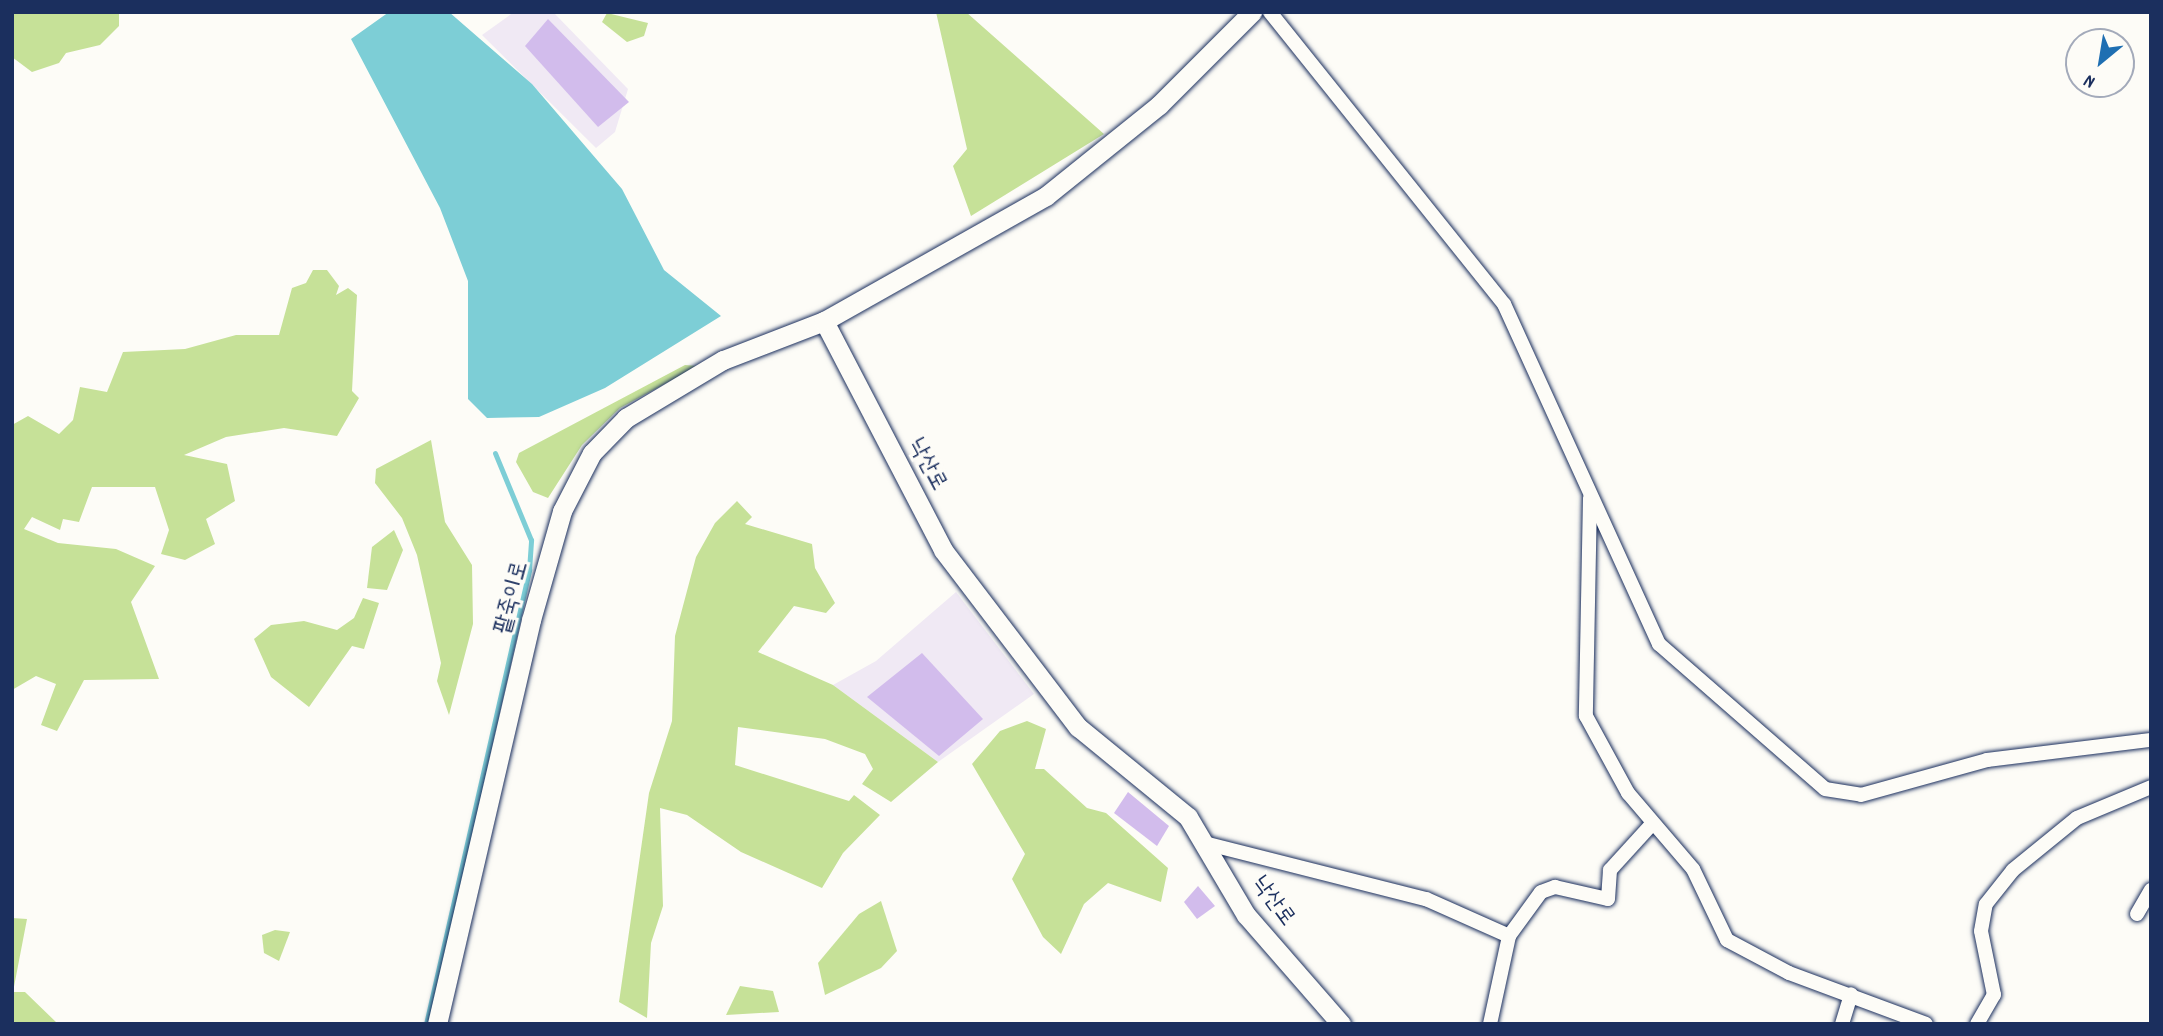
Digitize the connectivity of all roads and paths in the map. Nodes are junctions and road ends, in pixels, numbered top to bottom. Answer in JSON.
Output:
{"nodes":[{"id":1,"x":1252,"y":12,"type":"edge"},
{"id":2,"x":1270,"y":12,"type":"edge"},
{"id":3,"x":824,"y":321,"type":"junction"},
{"id":4,"x":1590,"y":494,"type":"junction"},
{"id":5,"x":2151,"y":740,"type":"edge"},
{"id":6,"x":2151,"y":788,"type":"edge"},
{"id":7,"x":1651,"y":824,"type":"junction"},
{"id":8,"x":1204,"y":843,"type":"junction"},
{"id":9,"x":2151,"y":890,"type":"edge"},
{"id":10,"x":2137,"y":914,"type":"dead end"},
{"id":11,"x":1509,"y":936,"type":"junction"},
{"id":12,"x":1851,"y":994,"type":"junction"},
{"id":13,"x":438,"y":1024,"type":"edge"},
{"id":14,"x":1341,"y":1024,"type":"edge"},
{"id":15,"x":1490,"y":1024,"type":"edge"},
{"id":16,"x":1842,"y":1024,"type":"edge"},
{"id":17,"x":1926,"y":1024,"type":"edge"},
{"id":18,"x":1978,"y":1024,"type":"edge"}],
"edges":[{"from":1,"to":3,"type":"street"},
{"from":2,"to":4,"type":"street"},
{"from":3,"to":8,"type":"street","name":"낙산로"},
{"from":3,"to":13,"type":"street","name":"팥죽이로"},
{"from":4,"to":5,"type":"street"},
{"from":4,"to":7,"type":"street"},
{"from":6,"to":18,"type":"street"},
{"from":7,"to":11,"type":"street"},
{"from":7,"to":12,"type":"street"},
{"from":8,"to":11,"type":"street"},
{"from":8,"to":14,"type":"street","name":"낙산로"},
{"from":9,"to":10,"type":"street"},
{"from":11,"to":15,"type":"street"},
{"from":12,"to":16,"type":"street"},
{"from":12,"to":17,"type":"street"}]}
